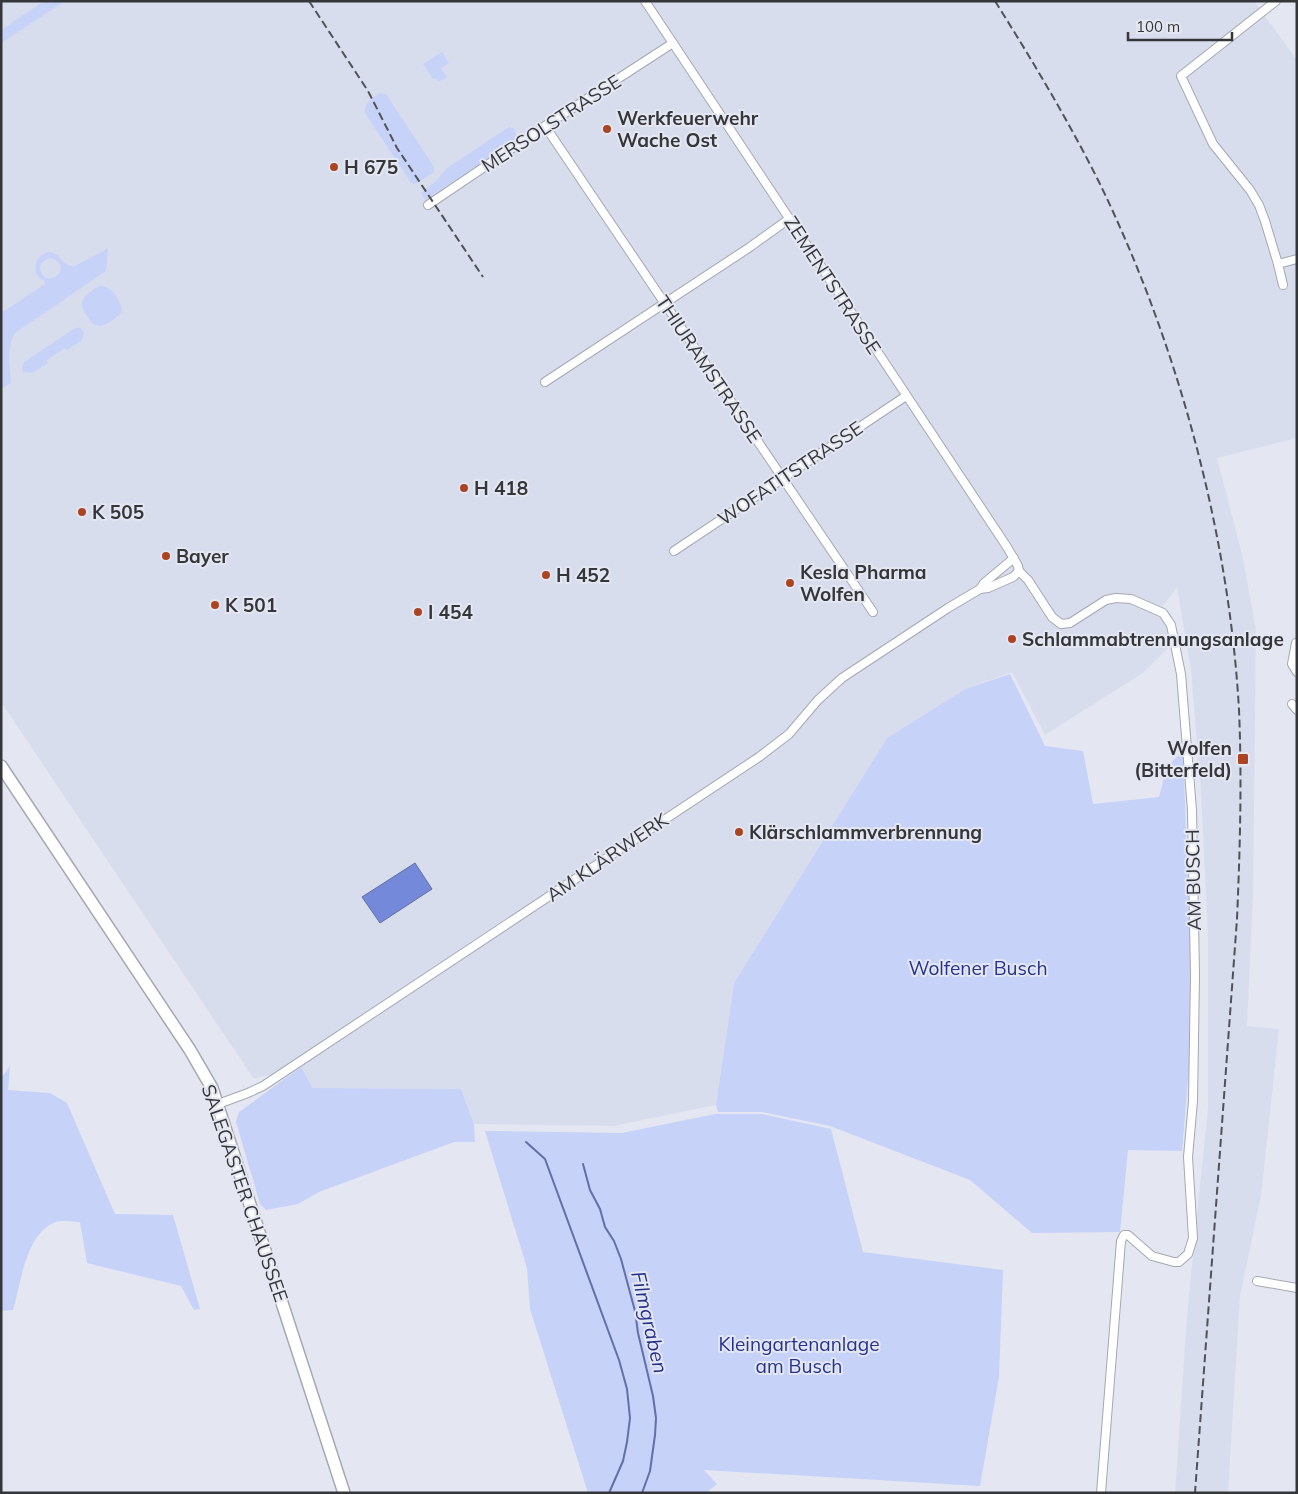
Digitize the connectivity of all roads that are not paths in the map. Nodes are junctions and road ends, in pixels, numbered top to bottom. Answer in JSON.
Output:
{"nodes":[{"id":1,"x":645,"y":1,"type":"edge"},
{"id":2,"x":1276,"y":1,"type":"edge"},
{"id":3,"x":673,"y":43,"type":"junction"},
{"id":4,"x":545,"y":126,"type":"junction"},
{"id":5,"x":429,"y":204,"type":"dead end"},
{"id":6,"x":789,"y":219,"type":"junction"},
{"id":7,"x":1297,"y":259,"type":"edge"},
{"id":8,"x":1278,"y":264,"type":"junction"},
{"id":9,"x":1283,"y":285,"type":"dead end"},
{"id":10,"x":664,"y":304,"type":"junction"},
{"id":11,"x":545,"y":382,"type":"dead end"},
{"id":12,"x":906,"y":396,"type":"junction"},
{"id":13,"x":783,"y":478,"type":"junction"},
{"id":14,"x":674,"y":550,"type":"dead end"},
{"id":15,"x":1014,"y":558,"type":"junction"},
{"id":16,"x":1019,"y":571,"type":"junction"},
{"id":17,"x":980,"y":589,"type":"junction"},
{"id":18,"x":873,"y":612,"type":"dead end"},
{"id":19,"x":1296,"y":642,"type":"edge"},
{"id":20,"x":1295,"y":670,"type":"edge"},
{"id":21,"x":1,"y":766,"type":"edge"},
{"id":22,"x":218,"y":1104,"type":"junction"},
{"id":23,"x":1257,"y":1282,"type":"dead end"},
{"id":24,"x":1297,"y":1288,"type":"edge"},
{"id":25,"x":344,"y":1493,"type":"edge"},
{"id":26,"x":1102,"y":1493,"type":"edge"}],
"edges":[{"from":1,"to":3,"type":"street","name":"ZEMENTSTRASSE"},
{"from":2,"to":8,"type":"street"},
{"from":3,"to":4,"type":"street","name":"MERSOLSTRASSE"},
{"from":3,"to":6,"type":"street","name":"ZEMENTSTRASSE"},
{"from":4,"to":5,"type":"street","name":"MERSOLSTRASSE"},
{"from":4,"to":10,"type":"street","name":"THIURAMSTRASSE"},
{"from":6,"to":10,"type":"street"},
{"from":6,"to":12,"type":"street","name":"ZEMENTSTRASSE"},
{"from":7,"to":8,"type":"street"},
{"from":8,"to":9,"type":"street"},
{"from":10,"to":11,"type":"street"},
{"from":10,"to":13,"type":"street","name":"THIURAMSTRASSE"},
{"from":12,"to":13,"type":"street","name":"WOFATITSTRASSE"},
{"from":12,"to":15,"type":"street","name":"ZEMENTSTRASSE"},
{"from":13,"to":14,"type":"street","name":"WOFATITSTRASSE"},
{"from":13,"to":18,"type":"street","name":"THIURAMSTRASSE"},
{"from":15,"to":16,"type":"street","name":"ZEMENTSTRASSE"},
{"from":15,"to":17,"type":"street","name":"AM KLÄRWERK"},
{"from":16,"to":17,"type":"street","name":"AM KLÄRWERK"},
{"from":16,"to":26,"type":"street","name":"AM BUSCH"},
{"from":17,"to":22,"type":"street","name":"AM KLÄRWERK"},
{"from":19,"to":20,"type":"street"},
{"from":21,"to":22,"type":"main road","name":"SALEGASTER CHAUSSEE"},
{"from":22,"to":25,"type":"main road","name":"SALEGASTER CHAUSSEE"},
{"from":23,"to":24,"type":"street"}]}
